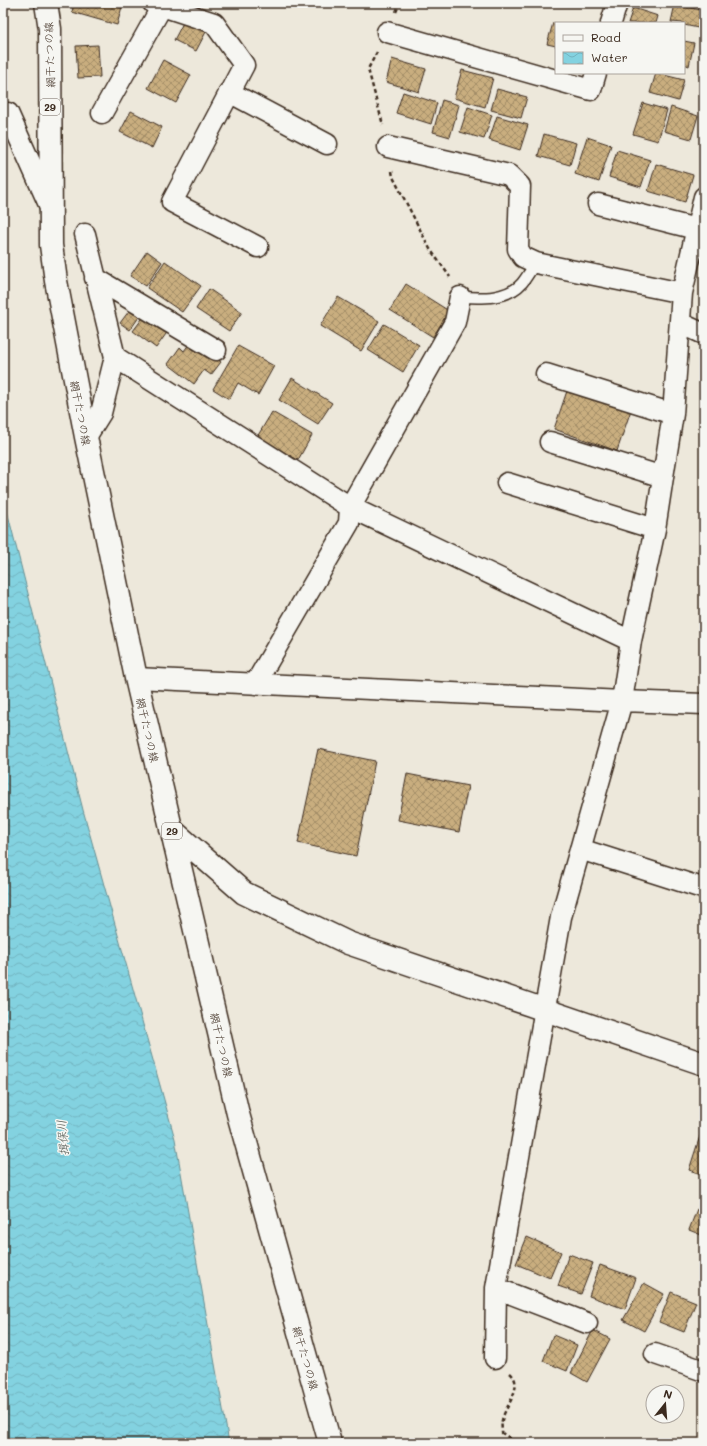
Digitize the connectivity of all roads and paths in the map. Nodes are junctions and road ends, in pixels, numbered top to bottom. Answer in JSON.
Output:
{"nodes":[{"id":1,"x":46,"y":3,"type":"edge"},
{"id":2,"x":617,"y":3,"type":"edge"},
{"id":3,"x":158,"y":4,"type":"edge"},
{"id":4,"x":611,"y":22,"type":"edge"},
{"id":5,"x":387,"y":32,"type":"dead end"},
{"id":6,"x":368,"y":69,"type":"dead end"},
{"id":7,"x":596,"y":74,"type":"edge"},
{"id":8,"x":230,"y":92,"type":"junction"},
{"id":9,"x":8,"y":113,"type":"dead end"},
{"id":10,"x":102,"y":113,"type":"dead end"},
{"id":11,"x":327,"y":144,"type":"dead end"},
{"id":12,"x":388,"y":147,"type":"junction"},
{"id":13,"x":704,"y":197,"type":"edge"},
{"id":14,"x":598,"y":204,"type":"dead end"},
{"id":15,"x":51,"y":211,"type":"junction"},
{"id":16,"x":700,"y":230,"type":"edge"},
{"id":17,"x":85,"y":234,"type":"dead end"},
{"id":18,"x":258,"y":248,"type":"dead end"},
{"id":19,"x":536,"y":262,"type":"junction"},
{"id":20,"x":96,"y":278,"type":"junction"},
{"id":21,"x":682,"y":293,"type":"junction"},
{"id":22,"x":460,"y":297,"type":"junction"},
{"id":23,"x":680,"y":324,"type":"junction"},
{"id":24,"x":704,"y":334,"type":"edge"},
{"id":25,"x":216,"y":350,"type":"dead end"},
{"id":26,"x":115,"y":357,"type":"junction"},
{"id":27,"x":546,"y":374,"type":"dead end"},
{"id":28,"x":673,"y":414,"type":"junction"},
{"id":29,"x":86,"y":437,"type":"junction"},
{"id":30,"x":550,"y":442,"type":"dead end"},
{"id":31,"x":663,"y":477,"type":"junction"},
{"id":32,"x":507,"y":483,"type":"dead end"},
{"id":33,"x":350,"y":507,"type":"junction"},
{"id":34,"x":655,"y":529,"type":"junction"},
{"id":35,"x":631,"y":641,"type":"junction"},
{"id":36,"x":136,"y":678,"type":"junction"},
{"id":37,"x":256,"y":684,"type":"junction"},
{"id":38,"x":622,"y":701,"type":"junction"},
{"id":39,"x":704,"y":704,"type":"edge"},
{"id":40,"x":171,"y":829,"type":"junction"},
{"id":41,"x":580,"y":849,"type":"junction"},
{"id":42,"x":699,"y":887,"type":"dead end"},
{"id":43,"x":544,"y":1009,"type":"junction"},
{"id":44,"x":704,"y":1064,"type":"edge"},
{"id":45,"x":496,"y":1288,"type":"junction"},
{"id":46,"x":587,"y":1323,"type":"dead end"},
{"id":47,"x":655,"y":1354,"type":"dead end"},
{"id":48,"x":495,"y":1358,"type":"joint"},
{"id":49,"x":704,"y":1371,"type":"edge"},
{"id":50,"x":330,"y":1443,"type":"edge"},
{"id":51,"x":517,"y":1443,"type":"edge"}],
"edges":[{"from":1,"to":15,"type":"main road","name":"網干たつの線","number":"29"},
{"from":2,"to":4,"type":"street"},
{"from":3,"to":8,"type":"street"},
{"from":3,"to":10,"type":"street"},
{"from":5,"to":7,"type":"street"},
{"from":6,"to":12,"type":"path"},
{"from":8,"to":11,"type":"street"},
{"from":8,"to":18,"type":"street"},
{"from":9,"to":15,"type":"street"},
{"from":12,"to":19,"type":"street"},
{"from":12,"to":22,"type":"path"},
{"from":13,"to":16,"type":"street"},
{"from":14,"to":16,"type":"street"},
{"from":15,"to":29,"type":"main road","name":"網干たつの線","number":"29"},
{"from":16,"to":21,"type":"street"},
{"from":17,"to":20,"type":"street"},
{"from":19,"to":21,"type":"street"},
{"from":19,"to":22,"type":"lane"},
{"from":20,"to":25,"type":"street"},
{"from":20,"to":26,"type":"street"},
{"from":21,"to":23,"type":"street"},
{"from":22,"to":33,"type":"street"},
{"from":23,"to":24,"type":"street"},
{"from":23,"to":28,"type":"street"},
{"from":26,"to":29,"type":"street"},
{"from":26,"to":33,"type":"street"},
{"from":27,"to":28,"type":"street"},
{"from":28,"to":31,"type":"street"},
{"from":29,"to":36,"type":"main road","name":"網干たつの線","number":"29"},
{"from":30,"to":31,"type":"street"},
{"from":31,"to":34,"type":"street"},
{"from":32,"to":34,"type":"street"},
{"from":33,"to":35,"type":"street"},
{"from":33,"to":37,"type":"street"},
{"from":34,"to":35,"type":"street"},
{"from":35,"to":38,"type":"street"},
{"from":36,"to":37,"type":"street"},
{"from":36,"to":40,"type":"main road","name":"網干たつの線","number":"29"},
{"from":37,"to":38,"type":"street"},
{"from":38,"to":39,"type":"street"},
{"from":38,"to":41,"type":"street"},
{"from":40,"to":43,"type":"main road"},
{"from":40,"to":50,"type":"main road","name":"網干たつの線","number":"29"},
{"from":41,"to":42,"type":"street"},
{"from":41,"to":43,"type":"street"},
{"from":43,"to":44,"type":"main road"},
{"from":43,"to":45,"type":"street"},
{"from":45,"to":46,"type":"street"},
{"from":45,"to":48,"type":"street"},
{"from":47,"to":49,"type":"street"},
{"from":48,"to":51,"type":"path"}]}
